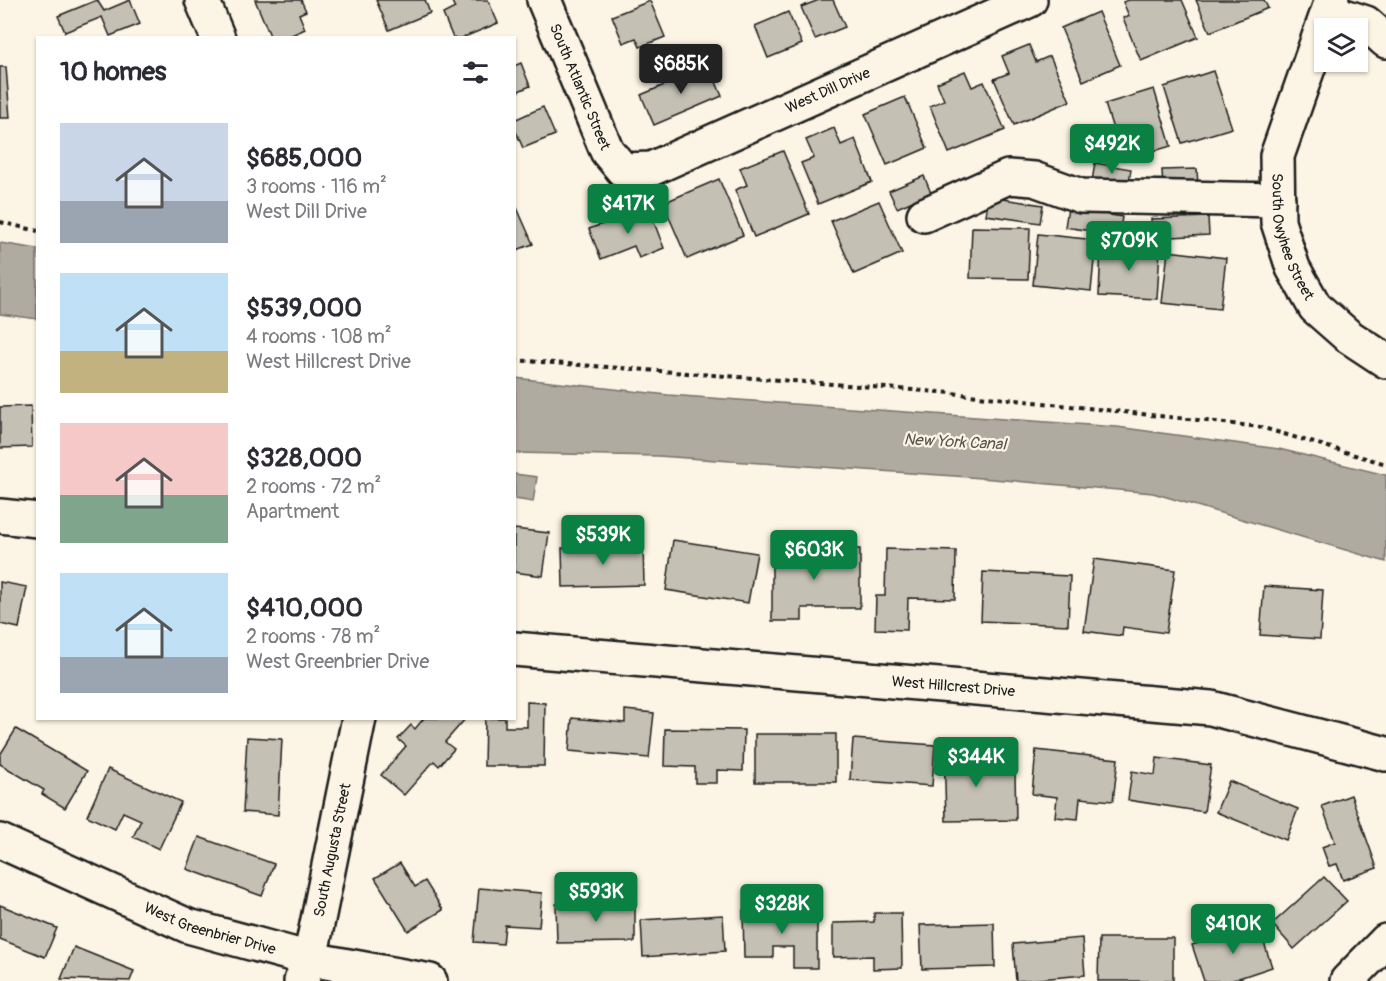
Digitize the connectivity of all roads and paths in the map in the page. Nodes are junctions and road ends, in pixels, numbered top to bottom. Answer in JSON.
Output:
{"nodes":[{"id":1,"x":202,"y":0,"type":"edge"},
{"id":2,"x":544,"y":0,"type":"edge"},
{"id":3,"x":1030,"y":0,"type":"edge"},
{"id":4,"x":1330,"y":6,"type":"edge"},
{"id":5,"x":217,"y":36,"type":"edge"},
{"id":6,"x":1386,"y":41,"type":"edge"},
{"id":7,"x":623,"y":170,"type":"joint"},
{"id":8,"x":1278,"y":200,"type":"junction"},
{"id":9,"x":924,"y":215,"type":"dead end"},
{"id":10,"x":0,"y":222,"type":"edge"},
{"id":11,"x":36,"y":231,"type":"edge"},
{"id":12,"x":516,"y":360,"type":"edge"},
{"id":13,"x":1386,"y":361,"type":"edge"},
{"id":14,"x":1386,"y":464,"type":"edge"},
{"id":15,"x":0,"y":516,"type":"edge"},
{"id":16,"x":36,"y":520,"type":"edge"},
{"id":17,"x":516,"y":649,"type":"edge"},
{"id":18,"x":359,"y":720,"type":"edge"},
{"id":19,"x":1386,"y":754,"type":"edge"},
{"id":20,"x":0,"y":841,"type":"edge"},
{"id":21,"x":1386,"y":941,"type":"edge"},
{"id":22,"x":306,"y":970,"type":"edge"},
{"id":23,"x":430,"y":981,"type":"edge"},
{"id":24,"x":1347,"y":981,"type":"edge"}],
"edges":[{"from":1,"to":5,"type":"street"},
{"from":2,"to":7,"type":"street","name":"South Atlantic Street"},
{"from":3,"to":7,"type":"street","name":"West Dill Drive"},
{"from":4,"to":6,"type":"street","name":"South Owyhee Street"},
{"from":4,"to":8,"type":"street","name":"South Owyhee Street"},
{"from":8,"to":9,"type":"street"},
{"from":8,"to":13,"type":"street","name":"South Owyhee Street"},
{"from":10,"to":11,"type":"path"},
{"from":12,"to":14,"type":"path"},
{"from":15,"to":16,"type":"street"},
{"from":17,"to":19,"type":"street","name":"West Hillcrest Drive"},
{"from":18,"to":22,"type":"street","name":"South Augusta Street"},
{"from":20,"to":22,"type":"street","name":"West Greenbrier Drive"},
{"from":21,"to":24,"type":"street"},
{"from":22,"to":23,"type":"street","name":"West Greenbrier Drive"}]}
